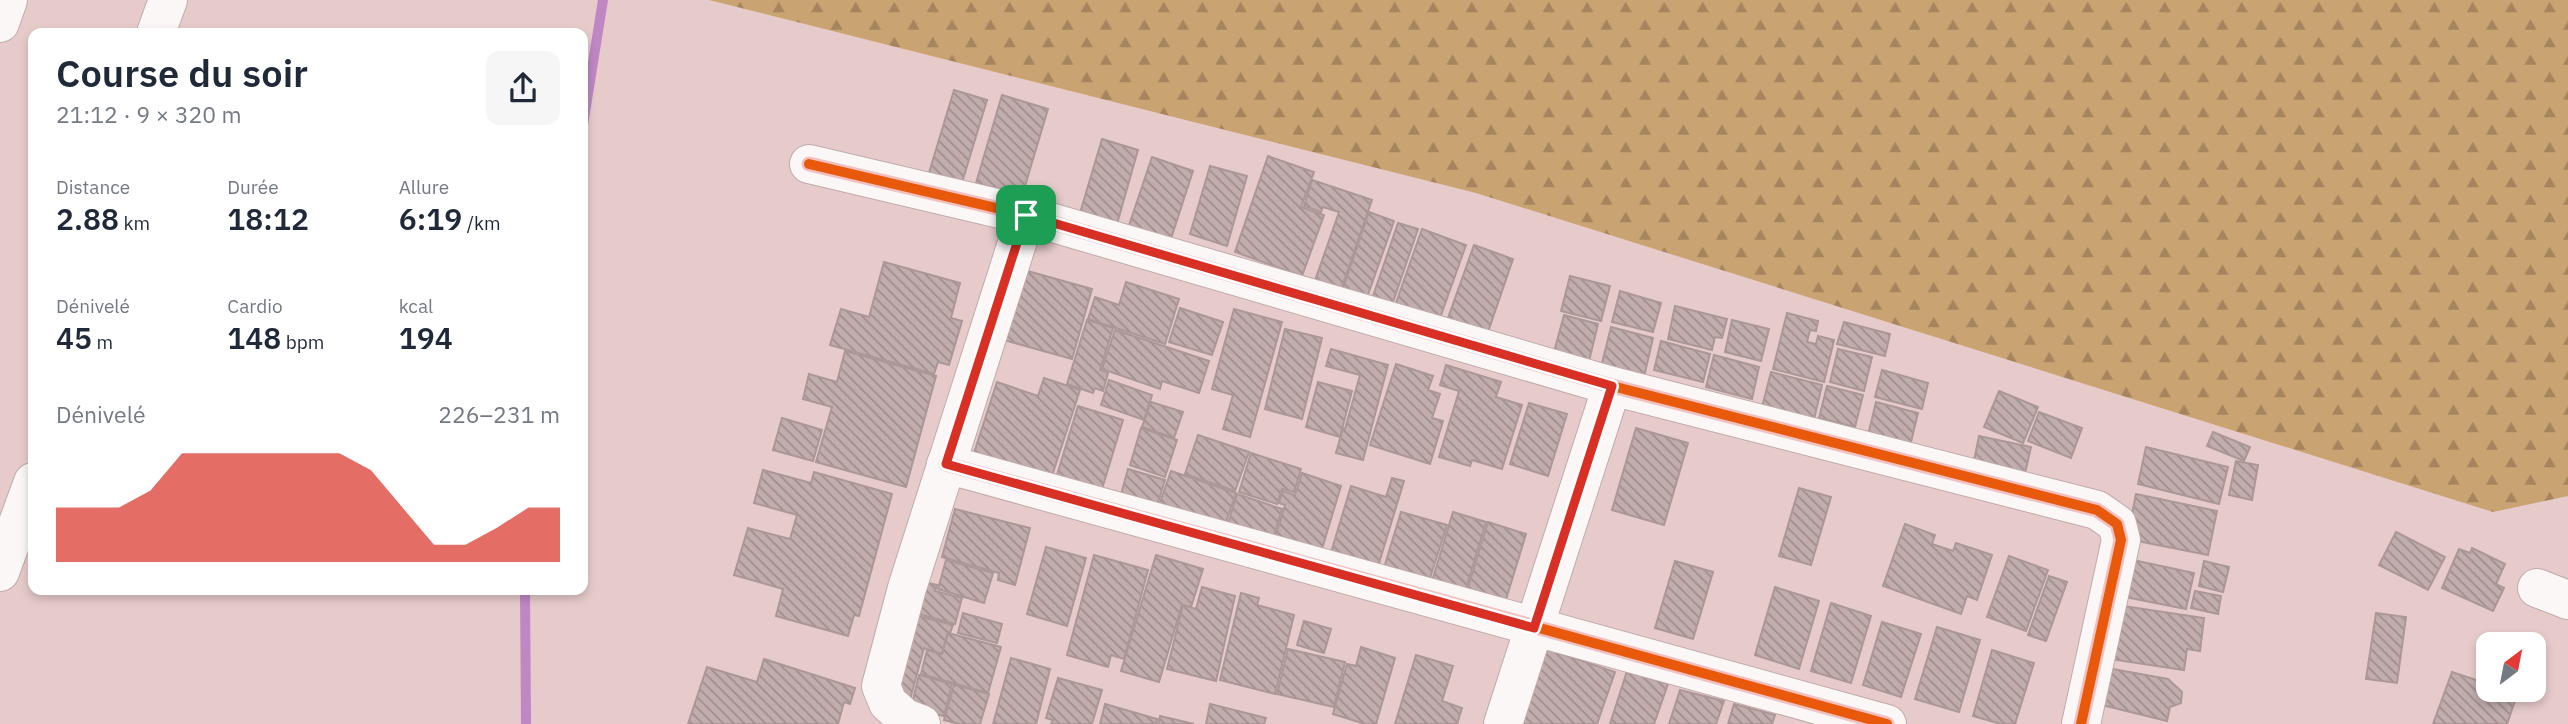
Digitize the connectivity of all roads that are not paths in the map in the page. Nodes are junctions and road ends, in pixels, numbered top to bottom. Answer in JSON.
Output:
{"nodes":[{"id":1,"x":8,"y":0,"type":"edge"},
{"id":2,"x":168,"y":0,"type":"edge"},
{"id":3,"x":0,"y":23,"type":"edge"},
{"id":4,"x":158,"y":28,"type":"edge"},
{"id":5,"x":809,"y":164,"type":"dead end"},
{"id":6,"x":1026,"y":215,"type":"junction"},
{"id":7,"x":1612,"y":386,"type":"junction"},
{"id":8,"x":946,"y":464,"type":"junction"},
{"id":9,"x":28,"y":496,"type":"edge"},
{"id":10,"x":0,"y":572,"type":"edge"},
{"id":11,"x":1534,"y":628,"type":"junction"},
{"id":12,"x":921,"y":724,"type":"edge"},
{"id":13,"x":1503,"y":724,"type":"edge"},
{"id":14,"x":1886,"y":724,"type":"edge"},
{"id":15,"x":2081,"y":724,"type":"edge"}],
"edges":[{"from":1,"to":3,"type":"street"},
{"from":2,"to":4,"type":"street"},
{"from":5,"to":6,"type":"street"},
{"from":6,"to":7,"type":"street"},
{"from":6,"to":8,"type":"street"},
{"from":7,"to":11,"type":"street"},
{"from":7,"to":15,"type":"street"},
{"from":8,"to":11,"type":"street"},
{"from":8,"to":12,"type":"street"},
{"from":9,"to":10,"type":"street"},
{"from":11,"to":13,"type":"street"},
{"from":11,"to":14,"type":"street"}]}
